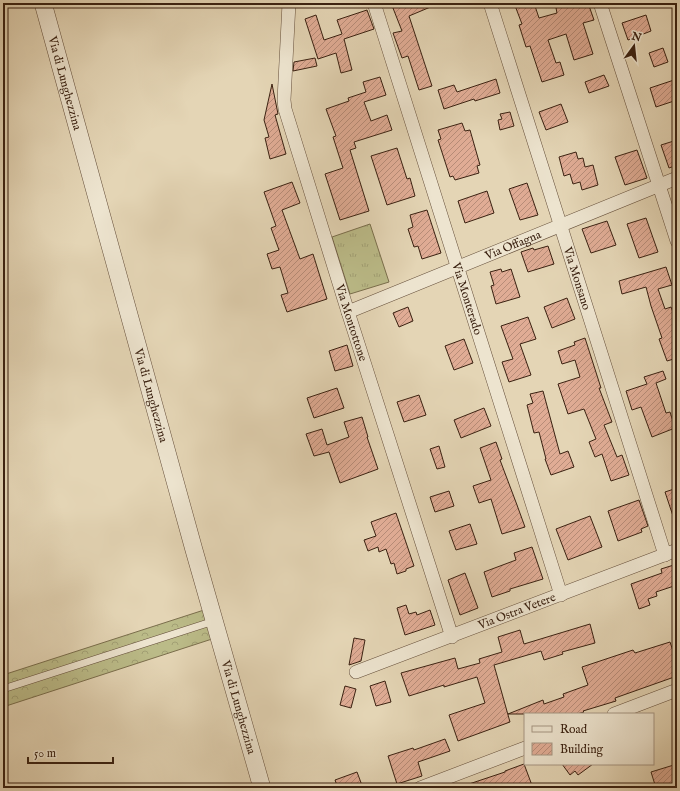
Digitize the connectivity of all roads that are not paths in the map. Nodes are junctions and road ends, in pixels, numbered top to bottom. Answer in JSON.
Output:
{"nodes":[{"id":1,"x":43,"y":3,"type":"edge"},
{"id":2,"x":289,"y":3,"type":"edge"},
{"id":3,"x":374,"y":3,"type":"edge"},
{"id":4,"x":490,"y":3,"type":"edge"},
{"id":5,"x":600,"y":3,"type":"edge"},
{"id":6,"x":677,"y":178,"type":"edge"},
{"id":7,"x":660,"y":184,"type":"junction"},
{"id":8,"x":560,"y":226,"type":"junction"},
{"id":9,"x":677,"y":241,"type":"edge"},
{"id":10,"x":458,"y":268,"type":"junction"},
{"id":11,"x":348,"y":312,"type":"junction"},
{"id":12,"x":671,"y":552,"type":"edge"},
{"id":13,"x":561,"y":595,"type":"junction"},
{"id":14,"x":214,"y":621,"type":"junction"},
{"id":15,"x":452,"y":637,"type":"junction"},
{"id":16,"x":356,"y":672,"type":"dead end"},
{"id":17,"x":3,"y":690,"type":"edge"},
{"id":18,"x":677,"y":690,"type":"edge"},
{"id":19,"x":617,"y":713,"type":"edge"},
{"id":20,"x":524,"y":748,"type":"edge"},
{"id":21,"x":262,"y":788,"type":"edge"},
{"id":22,"x":420,"y":788,"type":"edge"}],
"edges":[{"from":1,"to":14,"type":"street","name":"Via di Lunghezzina"},
{"from":2,"to":11,"type":"street","name":"Via Montottone"},
{"from":3,"to":10,"type":"street","name":"Via Monterado"},
{"from":4,"to":8,"type":"street","name":"Via Monsano"},
{"from":5,"to":7,"type":"street"},
{"from":6,"to":7,"type":"street","name":"Via Offagna"},
{"from":7,"to":8,"type":"street","name":"Via Offagna"},
{"from":7,"to":9,"type":"street"},
{"from":8,"to":10,"type":"street","name":"Via Offagna"},
{"from":8,"to":12,"type":"street","name":"Via Monsano"},
{"from":10,"to":11,"type":"street","name":"Via Offagna"},
{"from":10,"to":13,"type":"street","name":"Via Monterado"},
{"from":11,"to":15,"type":"street","name":"Via Montottone"},
{"from":12,"to":13,"type":"street","name":"Via Ostra Vetere"},
{"from":13,"to":15,"type":"street","name":"Via Ostra Vetere"},
{"from":14,"to":17,"type":"lane"},
{"from":14,"to":21,"type":"street","name":"Via di Lunghezzina"},
{"from":15,"to":16,"type":"street","name":"Via Ostra Vetere"},
{"from":18,"to":19,"type":"street"},
{"from":20,"to":22,"type":"street"}]}
